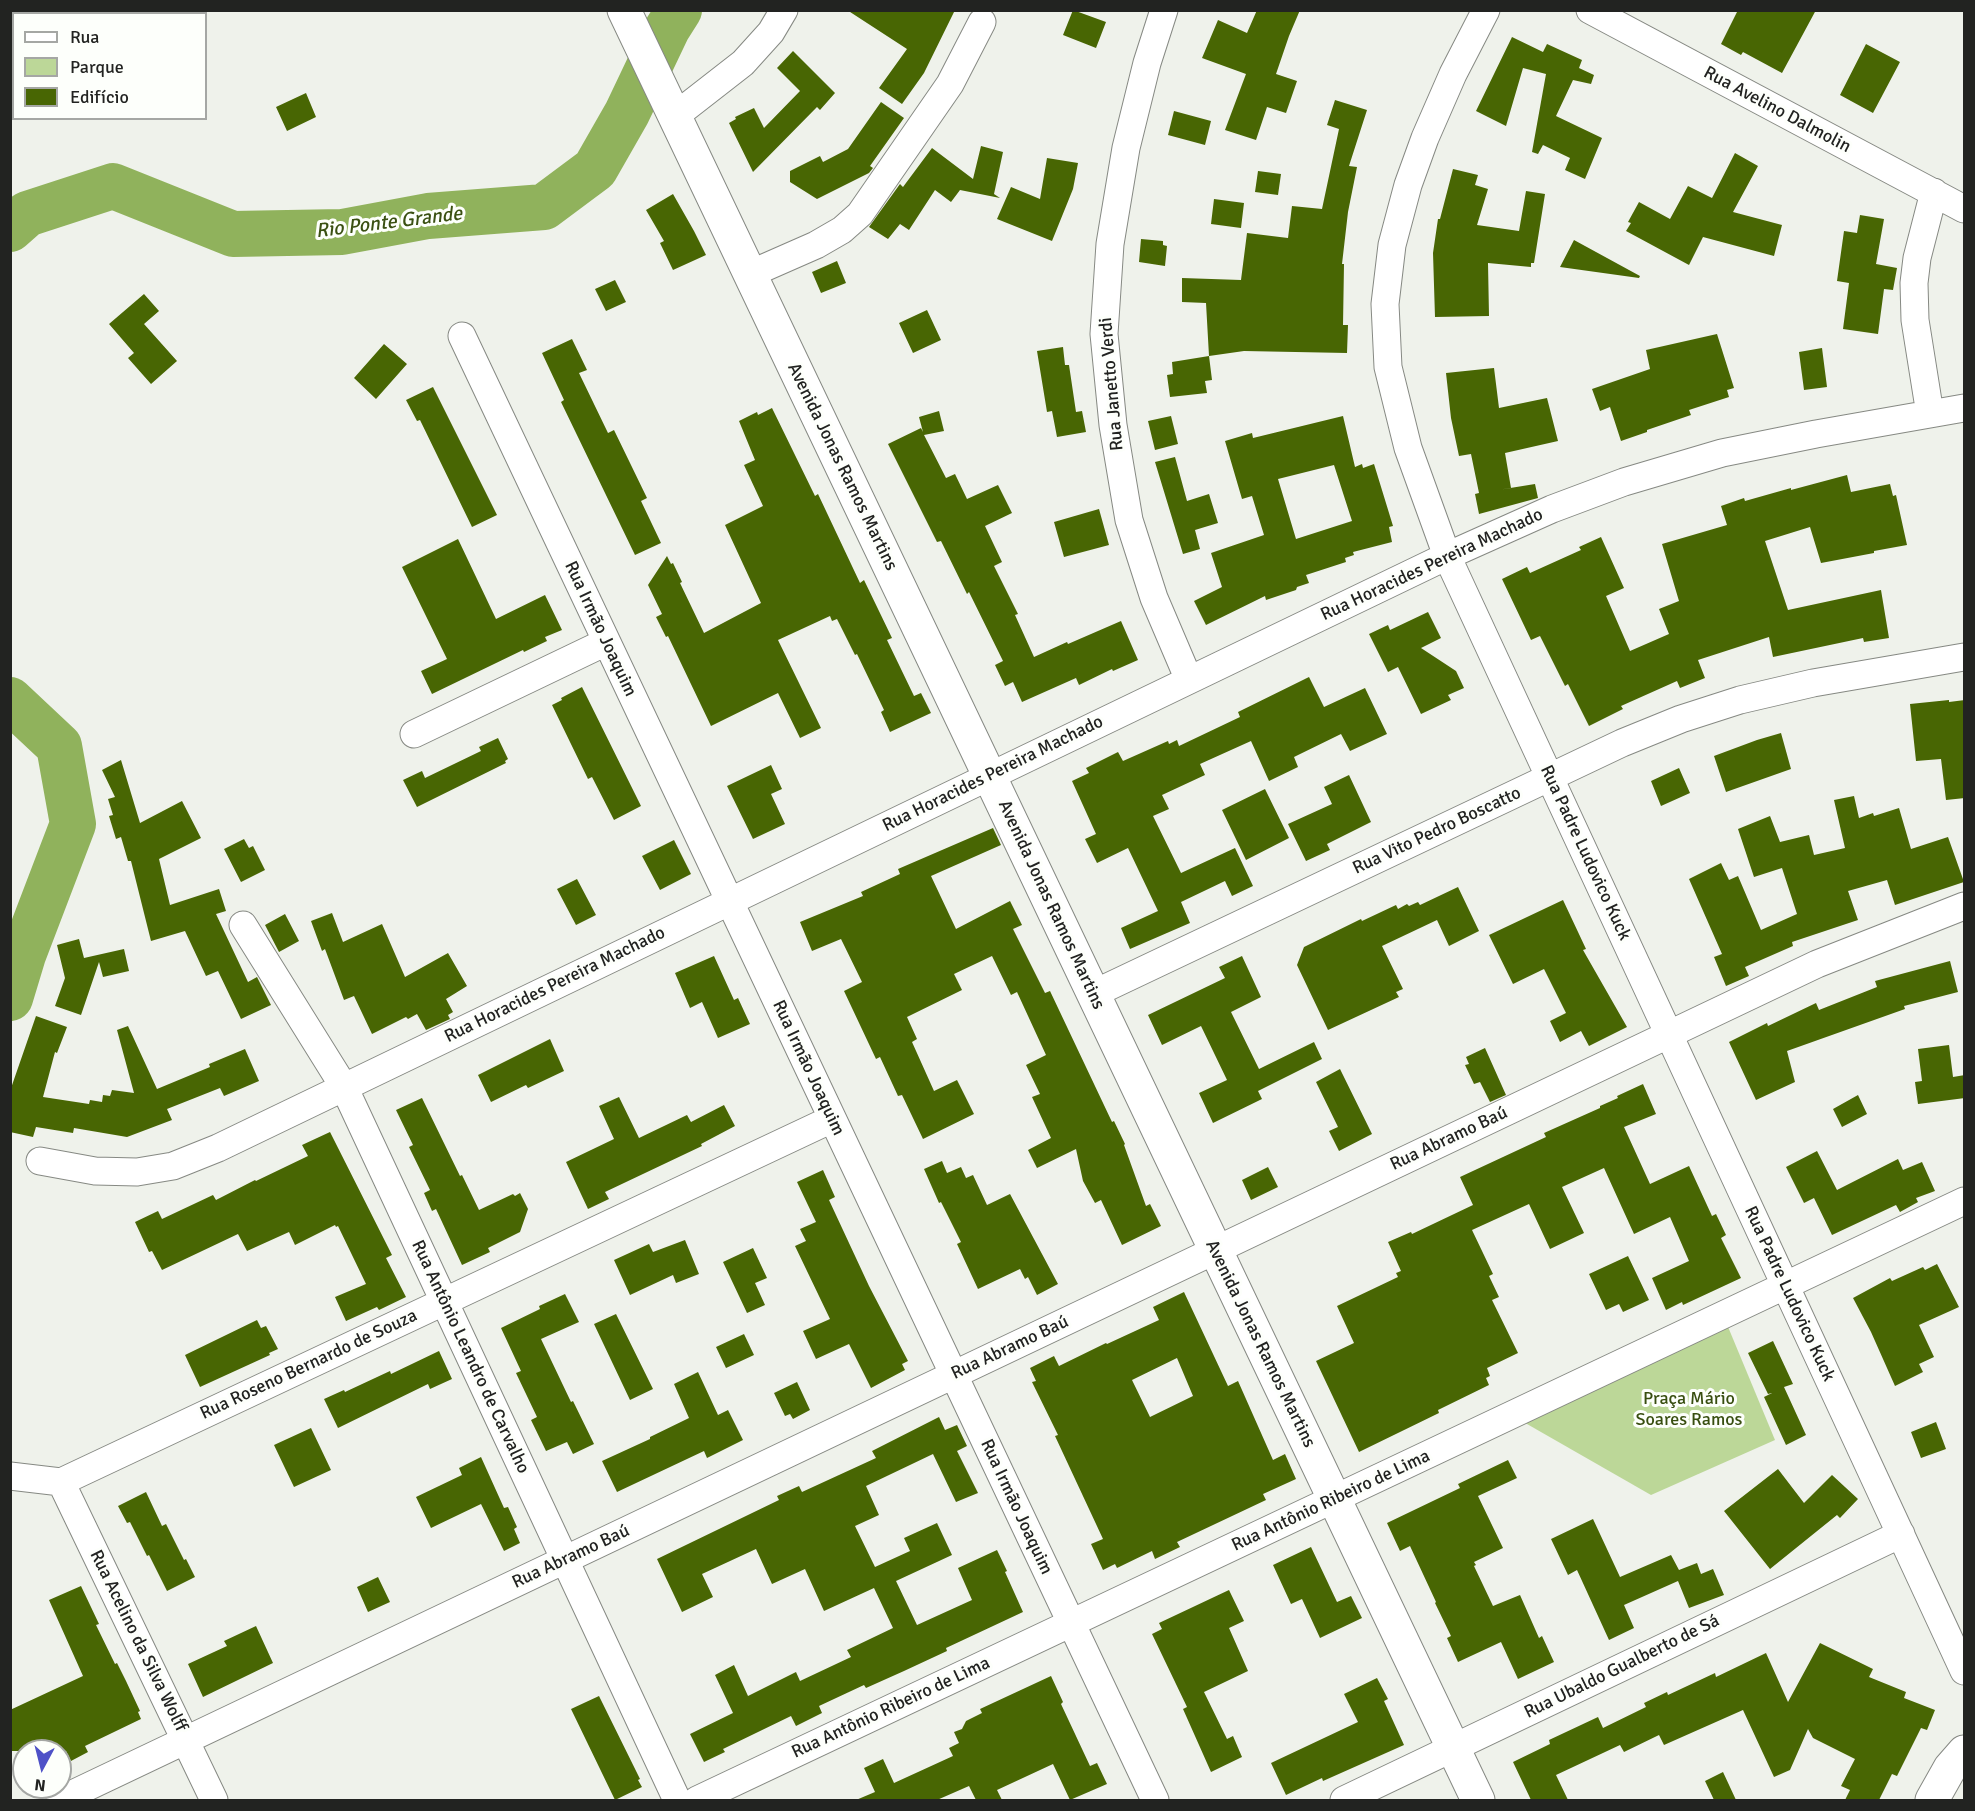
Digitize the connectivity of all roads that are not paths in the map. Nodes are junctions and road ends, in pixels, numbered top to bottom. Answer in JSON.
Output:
{"nodes":[{"id":1,"x":624,"y":10,"type":"edge"},
{"id":2,"x":784,"y":10,"type":"edge"},
{"id":3,"x":1164,"y":10,"type":"edge"},
{"id":4,"x":1486,"y":10,"type":"edge"},
{"id":5,"x":1590,"y":10,"type":"edge"},
{"id":6,"x":982,"y":22,"type":"dead end"},
{"id":7,"x":675,"y":116,"type":"junction"},
{"id":8,"x":1934,"y":192,"type":"junction"},
{"id":9,"x":1965,"y":209,"type":"edge"},
{"id":10,"x":750,"y":274,"type":"junction"},
{"id":11,"x":462,"y":336,"type":"dead end"},
{"id":12,"x":1965,"y":408,"type":"edge"},
{"id":13,"x":1930,"y":414,"type":"junction"},
{"id":14,"x":1447,"y":555,"type":"junction"},
{"id":15,"x":606,"y":642,"type":"junction"},
{"id":16,"x":1965,"y":657,"type":"edge"},
{"id":17,"x":1189,"y":680,"type":"junction"},
{"id":18,"x":414,"y":734,"type":"dead end"},
{"id":19,"x":989,"y":776,"type":"junction"},
{"id":20,"x":1550,"y":778,"type":"junction"},
{"id":21,"x":729,"y":901,"type":"junction"},
{"id":22,"x":1965,"y":906,"type":"edge"},
{"id":23,"x":243,"y":925,"type":"dead end"},
{"id":24,"x":1093,"y":994,"type":"junction"},
{"id":25,"x":1669,"y":1035,"type":"junction"},
{"id":26,"x":344,"y":1087,"type":"junction"},
{"id":27,"x":832,"y":1119,"type":"junction"},
{"id":28,"x":40,"y":1161,"type":"dead end"},
{"id":29,"x":1965,"y":1201,"type":"edge"},
{"id":30,"x":1216,"y":1251,"type":"junction"},
{"id":31,"x":1785,"y":1286,"type":"junction"},
{"id":32,"x":444,"y":1302,"type":"junction"},
{"id":33,"x":953,"y":1375,"type":"junction"},
{"id":34,"x":10,"y":1476,"type":"edge"},
{"id":35,"x":62,"y":1482,"type":"junction"},
{"id":36,"x":1334,"y":1499,"type":"junction"},
{"id":37,"x":1901,"y":1534,"type":"junction"},
{"id":38,"x":565,"y":1560,"type":"junction"},
{"id":39,"x":1071,"y":1623,"type":"junction"},
{"id":40,"x":1965,"y":1671,"type":"edge"},
{"id":41,"x":185,"y":1741,"type":"junction"},
{"id":42,"x":1453,"y":1748,"type":"junction"},
{"id":43,"x":1965,"y":1752,"type":"edge"},
{"id":44,"x":60,"y":1800,"type":"edge"},
{"id":45,"x":214,"y":1800,"type":"edge"},
{"id":46,"x":677,"y":1800,"type":"edge"},
{"id":47,"x":696,"y":1800,"type":"edge"},
{"id":48,"x":1155,"y":1800,"type":"edge"},
{"id":49,"x":1344,"y":1800,"type":"edge"},
{"id":50,"x":1478,"y":1800,"type":"edge"},
{"id":51,"x":1932,"y":1800,"type":"edge"}],
"edges":[{"from":1,"to":7,"type":"main road","name":"Avenida Jonas Ramos Martins"},
{"from":2,"to":7,"type":"street"},
{"from":3,"to":17,"type":"street","name":"Rua Janetto Verdi"},
{"from":4,"to":14,"type":"street","name":"Rua Padre Ludovico Kuck"},
{"from":5,"to":8,"type":"street","name":"Rua Avelino Dalmolin"},
{"from":6,"to":10,"type":"street"},
{"from":7,"to":10,"type":"main road","name":"Avenida Jonas Ramos Martins"},
{"from":8,"to":9,"type":"street","name":"Rua Avelino Dalmolin"},
{"from":8,"to":13,"type":"street"},
{"from":10,"to":19,"type":"main road","name":"Avenida Jonas Ramos Martins"},
{"from":11,"to":15,"type":"street","name":"Rua Irmão Joaquim"},
{"from":12,"to":13,"type":"street","name":"Rua Horacides Pereira Machado"},
{"from":13,"to":14,"type":"street","name":"Rua Horacides Pereira Machado"},
{"from":14,"to":17,"type":"street","name":"Rua Horacides Pereira Machado"},
{"from":14,"to":20,"type":"street","name":"Rua Padre Ludovico Kuck"},
{"from":15,"to":18,"type":"street"},
{"from":15,"to":21,"type":"street","name":"Rua Irmão Joaquim"},
{"from":16,"to":20,"type":"street","name":"Rua Vito Pedro Boscatto"},
{"from":17,"to":19,"type":"street","name":"Rua Horacides Pereira Machado"},
{"from":19,"to":21,"type":"street","name":"Rua Horacides Pereira Machado"},
{"from":19,"to":24,"type":"main road","name":"Avenida Jonas Ramos Martins"},
{"from":20,"to":24,"type":"street","name":"Rua Vito Pedro Boscatto"},
{"from":20,"to":25,"type":"street","name":"Rua Padre Ludovico Kuck"},
{"from":21,"to":26,"type":"street","name":"Rua Horacides Pereira Machado"},
{"from":21,"to":27,"type":"street","name":"Rua Irmão Joaquim"},
{"from":22,"to":25,"type":"street","name":"Rua Abramo Baú"},
{"from":23,"to":26,"type":"street","name":"Rua Antônio Leandro de Carvalho"},
{"from":24,"to":30,"type":"main road","name":"Avenida Jonas Ramos Martins"},
{"from":25,"to":30,"type":"street","name":"Rua Abramo Baú"},
{"from":25,"to":31,"type":"street","name":"Rua Padre Ludovico Kuck"},
{"from":26,"to":28,"type":"street","name":"Rua Horacides Pereira Machado"},
{"from":26,"to":32,"type":"street","name":"Rua Antônio Leandro de Carvalho"},
{"from":27,"to":32,"type":"street","name":"Rua Roseno Bernardo de Souza"},
{"from":27,"to":33,"type":"street","name":"Rua Irmão Joaquim"},
{"from":29,"to":31,"type":"street","name":"Rua Antônio Ribeiro de Lima"},
{"from":30,"to":33,"type":"street","name":"Rua Abramo Baú"},
{"from":30,"to":36,"type":"main road","name":"Avenida Jonas Ramos Martins"},
{"from":31,"to":36,"type":"street","name":"Rua Antônio Ribeiro de Lima"},
{"from":31,"to":37,"type":"street","name":"Rua Padre Ludovico Kuck"},
{"from":32,"to":35,"type":"street","name":"Rua Roseno Bernardo de Souza"},
{"from":32,"to":38,"type":"street","name":"Rua Antônio Leandro de Carvalho"},
{"from":33,"to":38,"type":"street","name":"Rua Abramo Baú"},
{"from":33,"to":39,"type":"street","name":"Rua Irmão Joaquim"},
{"from":34,"to":35,"type":"street"},
{"from":35,"to":41,"type":"street","name":"Rua Acelino da Silva Wolff"},
{"from":36,"to":39,"type":"street","name":"Rua Antônio Ribeiro de Lima"},
{"from":36,"to":42,"type":"main road","name":"Avenida Jonas Ramos Martins"},
{"from":37,"to":40,"type":"street","name":"Rua Padre Ludovico Kuck"},
{"from":37,"to":42,"type":"street","name":"Rua Ubaldo Gualberto de Sá"},
{"from":38,"to":41,"type":"street","name":"Rua Abramo Baú"},
{"from":38,"to":46,"type":"street","name":"Rua Antônio Leandro de Carvalho"},
{"from":39,"to":47,"type":"street","name":"Rua Antônio Ribeiro de Lima"},
{"from":39,"to":48,"type":"street","name":"Rua Irmão Joaquim"},
{"from":41,"to":44,"type":"street","name":"Rua Abramo Baú"},
{"from":41,"to":45,"type":"street","name":"Rua Acelino da Silva Wolff"},
{"from":42,"to":49,"type":"street","name":"Rua Ubaldo Gualberto de Sá"},
{"from":42,"to":50,"type":"main road","name":"Avenida Jonas Ramos Martins"},
{"from":43,"to":51,"type":"main road"}]}
